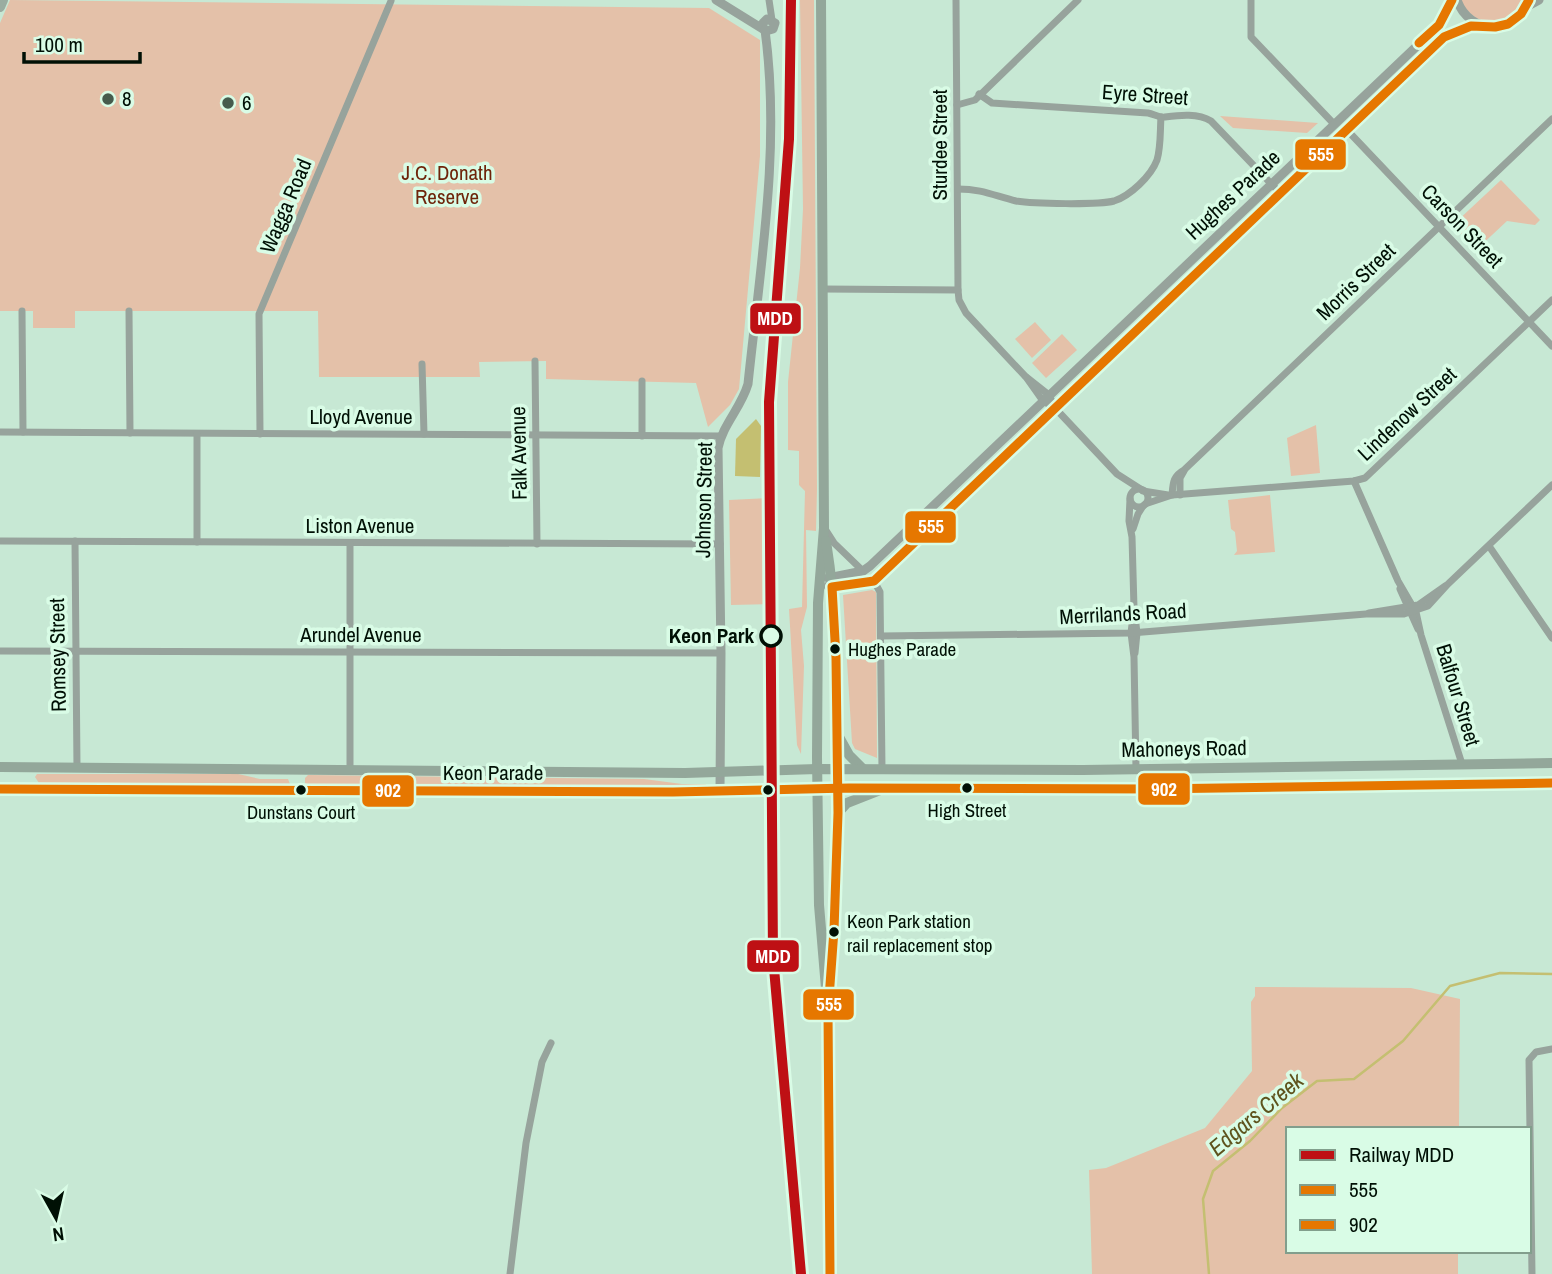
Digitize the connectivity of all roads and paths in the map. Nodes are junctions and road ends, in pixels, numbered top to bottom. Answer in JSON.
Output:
{"nodes":[{"id":1,"x":3,"y":0,"type":"edge"},
{"id":2,"x":392,"y":0,"type":"edge"},
{"id":3,"x":716,"y":0,"type":"edge"},
{"id":4,"x":769,"y":0,"type":"edge"},
{"id":5,"x":821,"y":0,"type":"edge"},
{"id":6,"x":956,"y":0,"type":"edge"},
{"id":7,"x":1078,"y":0,"type":"edge"},
{"id":8,"x":1251,"y":0,"type":"edge"},
{"id":9,"x":1454,"y":0,"type":"edge"},
{"id":10,"x":1539,"y":0,"type":"edge"},
{"id":11,"x":1527,"y":3,"type":"edge"},
{"id":12,"x":0,"y":7,"type":"edge"},
{"id":13,"x":767,"y":25,"type":"junction"},
{"id":14,"x":1480,"y":25,"type":"junction"},
{"id":15,"x":958,"y":91,"type":"junction"},
{"id":16,"x":979,"y":94,"type":"junction"},
{"id":17,"x":957,"y":105,"type":"junction"},
{"id":18,"x":1161,"y":117,"type":"junction"},
{"id":19,"x":1552,"y":119,"type":"edge"},
{"id":20,"x":1335,"y":124,"type":"junction"},
{"id":21,"x":1347,"y":130,"type":"junction"},
{"id":22,"x":1272,"y":183,"type":"junction"},
{"id":23,"x":958,"y":189,"type":"junction"},
{"id":24,"x":1280,"y":193,"type":"junction"},
{"id":25,"x":1439,"y":227,"type":"junction"},
{"id":26,"x":822,"y":289,"type":"junction"},
{"id":27,"x":958,"y":290,"type":"junction"},
{"id":28,"x":1552,"y":300,"type":"edge"},
{"id":29,"x":22,"y":311,"type":"dead end"},
{"id":30,"x":129,"y":311,"type":"dead end"},
{"id":31,"x":1529,"y":322,"type":"junction"},
{"id":32,"x":1123,"y":324,"type":"junction"},
{"id":33,"x":1133,"y":334,"type":"junction"},
{"id":34,"x":1552,"y":346,"type":"edge"},
{"id":35,"x":535,"y":361,"type":"dead end"},
{"id":36,"x":422,"y":363,"type":"dead end"},
{"id":37,"x":642,"y":381,"type":"dead end"},
{"id":38,"x":1046,"y":398,"type":"junction"},
{"id":39,"x":1055,"y":408,"type":"junction"},
{"id":40,"x":0,"y":432,"type":"edge"},
{"id":41,"x":23,"y":432,"type":"junction"},
{"id":42,"x":130,"y":433,"type":"junction"},
{"id":43,"x":260,"y":433,"type":"junction"},
{"id":44,"x":197,"y":434,"type":"junction"},
{"id":45,"x":424,"y":434,"type":"junction"},
{"id":46,"x":537,"y":435,"type":"junction"},
{"id":47,"x":642,"y":436,"type":"junction"},
{"id":48,"x":721,"y":436,"type":"junction"},
{"id":49,"x":1117,"y":474,"type":"junction"},
{"id":50,"x":1354,"y":481,"type":"junction"},
{"id":51,"x":1552,"y":485,"type":"edge"},
{"id":52,"x":1142,"y":490,"type":"junction"},
{"id":53,"x":1177,"y":495,"type":"junction"},
{"id":54,"x":1130,"y":498,"type":"junction"},
{"id":55,"x":1144,"y":505,"type":"junction"},
{"id":56,"x":824,"y":528,"type":"junction"},
{"id":57,"x":1132,"y":537,"type":"junction"},
{"id":58,"x":0,"y":541,"type":"edge"},
{"id":59,"x":75,"y":541,"type":"junction"},
{"id":60,"x":197,"y":542,"type":"junction"},
{"id":61,"x":350,"y":544,"type":"junction"},
{"id":62,"x":537,"y":544,"type":"junction"},
{"id":63,"x":720,"y":544,"type":"junction"},
{"id":64,"x":1489,"y":546,"type":"junction"},
{"id":65,"x":889,"y":549,"type":"junction"},
{"id":66,"x":899,"y":558,"type":"junction"},
{"id":67,"x":863,"y":571,"type":"junction"},
{"id":68,"x":874,"y":581,"type":"junction"},
{"id":69,"x":820,"y":582,"type":"junction"},
{"id":70,"x":832,"y":582,"type":"junction"},
{"id":71,"x":1412,"y":610,"type":"junction"},
{"id":72,"x":1134,"y":633,"type":"junction"},
{"id":73,"x":881,"y":636,"type":"junction"},
{"id":74,"x":1552,"y":638,"type":"edge"},
{"id":75,"x":0,"y":650,"type":"edge"},
{"id":76,"x":76,"y":651,"type":"junction"},
{"id":77,"x":349,"y":652,"type":"junction"},
{"id":78,"x":721,"y":653,"type":"junction"},
{"id":79,"x":838,"y":735,"type":"junction"},
{"id":80,"x":1552,"y":763,"type":"edge"},
{"id":81,"x":1462,"y":764,"type":"junction"},
{"id":82,"x":0,"y":768,"type":"edge"},
{"id":83,"x":25,"y":768,"type":"junction"},
{"id":84,"x":77,"y":768,"type":"junction"},
{"id":85,"x":1228,"y":768,"type":"junction"},
{"id":86,"x":300,"y":769,"type":"junction"},
{"id":87,"x":350,"y":769,"type":"junction"},
{"id":88,"x":817,"y":769,"type":"junction"},
{"id":89,"x":837,"y":769,"type":"junction"},
{"id":90,"x":863,"y":769,"type":"junction"},
{"id":91,"x":882,"y":769,"type":"junction"},
{"id":92,"x":921,"y":769,"type":"junction"},
{"id":93,"x":1136,"y":769,"type":"junction"},
{"id":94,"x":721,"y":771,"type":"junction"},
{"id":95,"x":1552,"y":783,"type":"edge"},
{"id":96,"x":838,"y":788,"type":"junction"},
{"id":97,"x":1228,"y":788,"type":"junction"},
{"id":98,"x":0,"y":789,"type":"edge"},
{"id":99,"x":26,"y":789,"type":"junction"},
{"id":100,"x":818,"y":789,"type":"junction"},
{"id":101,"x":882,"y":789,"type":"junction"},
{"id":102,"x":916,"y":789,"type":"junction"},
{"id":103,"x":720,"y":791,"type":"junction"},
{"id":104,"x":300,"y":792,"type":"junction"},
{"id":105,"x":838,"y":813,"type":"junction"},
{"id":106,"x":828,"y":1012,"type":"junction"},
{"id":107,"x":551,"y":1043,"type":"dead end"},
{"id":108,"x":1548,"y":1049,"type":"edge"},
{"id":109,"x":1530,"y":1127,"type":"edge"},
{"id":110,"x":1531,"y":1203,"type":"edge"},
{"id":111,"x":510,"y":1274,"type":"edge"},
{"id":112,"x":830,"y":1274,"type":"edge"},
{"id":113,"x":1532,"y":1274,"type":"edge"}],
"edges":[{"from":1,"to":12,"type":"main road"},
{"from":2,"to":43,"type":"street","name":"Wagga Road"},
{"from":3,"to":13,"type":"street"},
{"from":4,"to":13,"type":"street","name":"Johnson Street"},
{"from":5,"to":26,"type":"main road"},
{"from":6,"to":15,"type":"street","name":"Sturdee Street"},
{"from":7,"to":16,"type":"street"},
{"from":8,"to":20,"type":"street"},
{"from":9,"to":14,"type":"street"},
{"from":9,"to":20,"type":"street","name":"Hughes Parade"},
{"from":10,"to":11,"type":"street"},
{"from":11,"to":14,"type":"street","name":"Hughes Parade"},
{"from":13,"to":48,"type":"street","name":"Johnson Street"},
{"from":14,"to":21,"type":"street","name":"Hughes Parade"},
{"from":15,"to":16,"type":"street","name":"Eyre Street"},
{"from":15,"to":17,"type":"street","name":"Sturdee Street"},
{"from":16,"to":17,"type":"street"},
{"from":16,"to":18,"type":"street","name":"Eyre Street"},
{"from":17,"to":23,"type":"street","name":"Sturdee Street"},
{"from":18,"to":22,"type":"street","name":"Eyre Street"},
{"from":18,"to":23,"type":"street"},
{"from":19,"to":25,"type":"street","name":"Morris Street"},
{"from":20,"to":21,"type":"street"},
{"from":20,"to":22,"type":"street","name":"Hughes Parade"},
{"from":21,"to":24,"type":"street","name":"Hughes Parade"},
{"from":21,"to":25,"type":"street","name":"Carson Street"},
{"from":22,"to":24,"type":"street","name":"Eyre Street"},
{"from":22,"to":32,"type":"street","name":"Hughes Parade"},
{"from":23,"to":27,"type":"street","name":"Sturdee Street"},
{"from":24,"to":33,"type":"street","name":"Hughes Parade"},
{"from":25,"to":31,"type":"street","name":"Carson Street"},
{"from":25,"to":53,"type":"street","name":"Morris Street"},
{"from":26,"to":27,"type":"street"},
{"from":26,"to":56,"type":"main road"},
{"from":27,"to":38,"type":"street"},
{"from":28,"to":31,"type":"street","name":"Lindenow Street"},
{"from":29,"to":41,"type":"street"},
{"from":30,"to":42,"type":"street"},
{"from":31,"to":34,"type":"street","name":"Carson Street"},
{"from":31,"to":50,"type":"street","name":"Lindenow Street"},
{"from":32,"to":33,"type":"street"},
{"from":32,"to":38,"type":"street","name":"Hughes Parade"},
{"from":33,"to":39,"type":"street","name":"Hughes Parade"},
{"from":35,"to":46,"type":"street","name":"Falk Avenue"},
{"from":36,"to":45,"type":"street"},
{"from":37,"to":47,"type":"street"},
{"from":38,"to":39,"type":"street"},
{"from":38,"to":65,"type":"street","name":"Hughes Parade"},
{"from":39,"to":49,"type":"street"},
{"from":39,"to":66,"type":"street","name":"Hughes Parade"},
{"from":40,"to":41,"type":"street","name":"Lloyd Avenue"},
{"from":41,"to":42,"type":"street","name":"Lloyd Avenue"},
{"from":42,"to":44,"type":"street","name":"Lloyd Avenue"},
{"from":43,"to":44,"type":"street","name":"Lloyd Avenue"},
{"from":43,"to":45,"type":"street","name":"Lloyd Avenue"},
{"from":44,"to":60,"type":"street"},
{"from":45,"to":46,"type":"street","name":"Lloyd Avenue"},
{"from":46,"to":47,"type":"street","name":"Lloyd Avenue"},
{"from":46,"to":62,"type":"street","name":"Falk Avenue"},
{"from":47,"to":48,"type":"street","name":"Lloyd Avenue"},
{"from":48,"to":63,"type":"street","name":"Johnson Street"},
{"from":49,"to":52,"type":"street"},
{"from":49,"to":54,"type":"street"},
{"from":50,"to":53,"type":"street","name":"Lindenow Street"},
{"from":50,"to":71,"type":"street","name":"Balfour Street"},
{"from":51,"to":64,"type":"street"},
{"from":52,"to":53,"type":"street","name":"Lindenow Street"},
{"from":52,"to":54,"type":"street"},
{"from":52,"to":55,"type":"street"},
{"from":53,"to":55,"type":"street","name":"Lindenow Street"},
{"from":54,"to":55,"type":"street"},
{"from":54,"to":57,"type":"street"},
{"from":55,"to":57,"type":"street"},
{"from":56,"to":67,"type":"street"},
{"from":56,"to":69,"type":"main road"},
{"from":56,"to":70,"type":"main road"},
{"from":57,"to":72,"type":"street"},
{"from":58,"to":59,"type":"street","name":"Liston Avenue"},
{"from":59,"to":60,"type":"street","name":"Liston Avenue"},
{"from":59,"to":76,"type":"street","name":"Romsey Street"},
{"from":60,"to":61,"type":"street","name":"Liston Avenue"},
{"from":61,"to":62,"type":"street","name":"Liston Avenue"},
{"from":61,"to":77,"type":"street"},
{"from":62,"to":63,"type":"street","name":"Liston Avenue"},
{"from":63,"to":78,"type":"street","name":"Johnson Street"},
{"from":64,"to":71,"type":"street"},
{"from":64,"to":74,"type":"street"},
{"from":65,"to":66,"type":"street"},
{"from":65,"to":67,"type":"street","name":"Hughes Parade"},
{"from":66,"to":68,"type":"street","name":"Hughes Parade"},
{"from":67,"to":70,"type":"street"},
{"from":68,"to":70,"type":"street"},
{"from":68,"to":73,"type":"street"},
{"from":69,"to":70,"type":"street"},
{"from":69,"to":88,"type":"main road"},
{"from":70,"to":79,"type":"main road"},
{"from":71,"to":72,"type":"street","name":"Merrilands Road"},
{"from":71,"to":81,"type":"street","name":"Balfour Street"},
{"from":72,"to":73,"type":"street","name":"Merrilands Road"},
{"from":72,"to":93,"type":"street"},
{"from":73,"to":91,"type":"street"},
{"from":75,"to":76,"type":"street","name":"Arundel Avenue"},
{"from":76,"to":77,"type":"street","name":"Arundel Avenue"},
{"from":76,"to":84,"type":"street","name":"Romsey Street"},
{"from":77,"to":78,"type":"street","name":"Arundel Avenue"},
{"from":77,"to":87,"type":"street"},
{"from":78,"to":94,"type":"street","name":"Johnson Street"},
{"from":79,"to":89,"type":"main road"},
{"from":79,"to":90,"type":"main road"},
{"from":80,"to":81,"type":"main road","name":"Mahoneys Road"},
{"from":81,"to":85,"type":"main road","name":"Mahoneys Road"},
{"from":82,"to":83,"type":"main road","name":"Keon Parade"},
{"from":83,"to":84,"type":"main road","name":"Keon Parade"},
{"from":83,"to":99,"type":"main road"},
{"from":84,"to":86,"type":"main road","name":"Keon Parade"},
{"from":85,"to":93,"type":"main road","name":"Mahoneys Road"},
{"from":85,"to":97,"type":"main road"},
{"from":86,"to":87,"type":"main road","name":"Keon Parade"},
{"from":86,"to":104,"type":"main road"},
{"from":87,"to":94,"type":"main road","name":"Keon Parade"},
{"from":88,"to":89,"type":"main road","name":"Mahoneys Road"},
{"from":88,"to":94,"type":"main road","name":"Keon Parade"},
{"from":88,"to":100,"type":"main road"},
{"from":89,"to":90,"type":"main road","name":"Mahoneys Road"},
{"from":89,"to":96,"type":"main road"},
{"from":90,"to":91,"type":"main road","name":"Mahoneys Road"},
{"from":91,"to":92,"type":"main road","name":"Mahoneys Road"},
{"from":92,"to":93,"type":"main road","name":"Mahoneys Road"},
{"from":92,"to":102,"type":"main road"},
{"from":94,"to":103,"type":"street","name":"Johnson Street"},
{"from":95,"to":97,"type":"main road","name":"Mahoneys Road"},
{"from":96,"to":100,"type":"main road","name":"Mahoneys Road"},
{"from":96,"to":101,"type":"main road","name":"Mahoneys Road"},
{"from":96,"to":105,"type":"main road"},
{"from":97,"to":102,"type":"main road","name":"Mahoneys Road"},
{"from":98,"to":99,"type":"main road","name":"Keon Parade"},
{"from":99,"to":104,"type":"main road","name":"Keon Parade"},
{"from":100,"to":103,"type":"main road","name":"Keon Parade"},
{"from":100,"to":106,"type":"main road"},
{"from":101,"to":102,"type":"main road","name":"Mahoneys Road"},
{"from":101,"to":105,"type":"main road"},
{"from":103,"to":104,"type":"main road","name":"Keon Parade"},
{"from":105,"to":106,"type":"main road"},
{"from":106,"to":112,"type":"main road"},
{"from":107,"to":111,"type":"street"},
{"from":108,"to":109,"type":"street"},
{"from":110,"to":113,"type":"street"}]}
